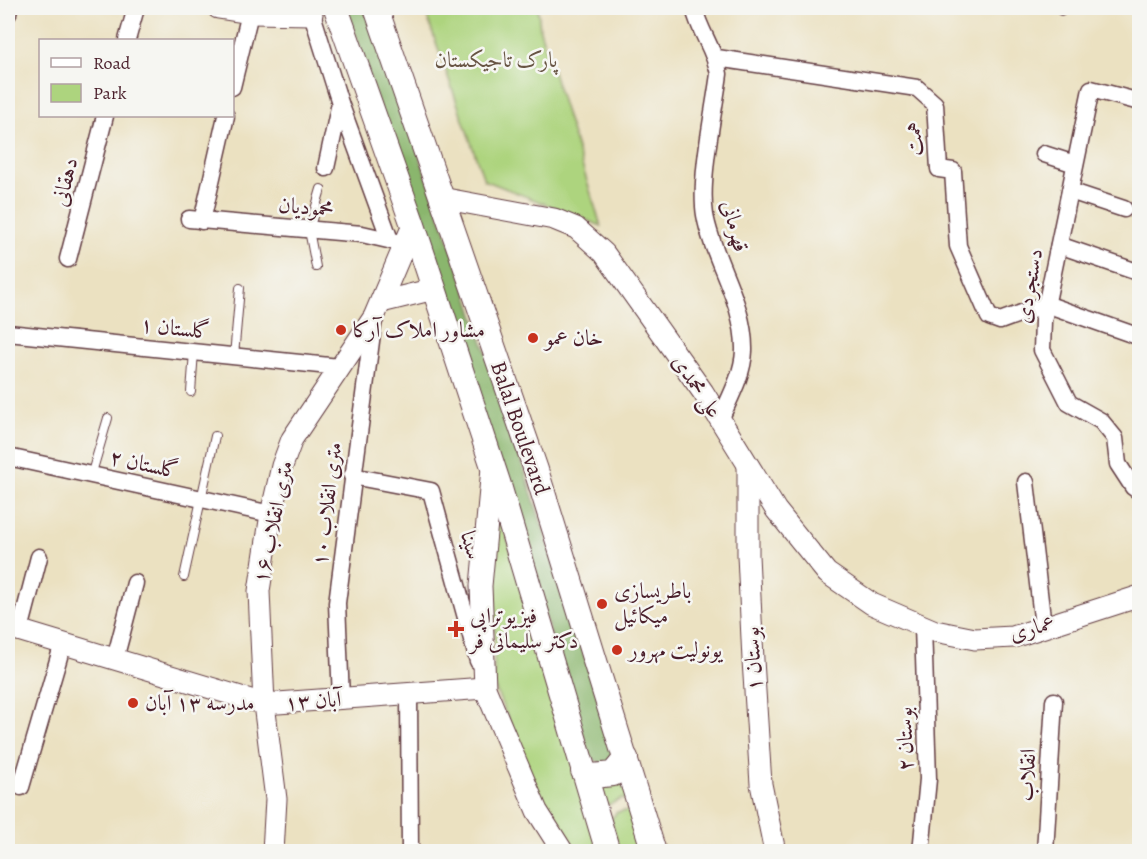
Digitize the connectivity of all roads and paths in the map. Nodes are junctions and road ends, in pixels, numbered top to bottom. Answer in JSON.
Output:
{"nodes":[{"id":1,"x":9,"y":8,"type":"edge"},
{"id":2,"x":136,"y":8,"type":"edge"},
{"id":3,"x":222,"y":8,"type":"edge"},
{"id":4,"x":694,"y":8,"type":"edge"},
{"id":5,"x":371,"y":9,"type":"edge"},
{"id":6,"x":250,"y":13,"type":"junction"},
{"id":7,"x":8,"y":14,"type":"edge"},
{"id":8,"x":312,"y":14,"type":"joint"},
{"id":9,"x":339,"y":17,"type":"edge"},
{"id":10,"x":127,"y":39,"type":"edge"},
{"id":11,"x":717,"y":58,"type":"junction"},
{"id":12,"x":234,"y":79,"type":"edge"},
{"id":13,"x":1140,"y":102,"type":"edge"},
{"id":14,"x":340,"y":103,"type":"junction"},
{"id":15,"x":105,"y":117,"type":"edge"},
{"id":16,"x":226,"y":117,"type":"edge"},
{"id":17,"x":1044,"y":154,"type":"dead end"},
{"id":18,"x":1076,"y":164,"type":"junction"},
{"id":19,"x":326,"y":168,"type":"dead end"},
{"id":20,"x":321,"y":189,"type":"dead end"},
{"id":21,"x":1070,"y":191,"type":"junction"},
{"id":22,"x":441,"y":198,"type":"junction"},
{"id":23,"x":1124,"y":209,"type":"dead end"},
{"id":24,"x":309,"y":230,"type":"junction"},
{"id":25,"x":403,"y":236,"type":"junction"},
{"id":26,"x":1059,"y":245,"type":"junction"},
{"id":27,"x":68,"y":259,"type":"dead end"},
{"id":28,"x":316,"y":267,"type":"dead end"},
{"id":29,"x":1140,"y":273,"type":"edge"},
{"id":30,"x":240,"y":288,"type":"dead end"},
{"id":31,"x":434,"y":289,"type":"junction"},
{"id":32,"x":1046,"y":304,"type":"junction"},
{"id":33,"x":378,"y":310,"type":"junction"},
{"id":34,"x":8,"y":333,"type":"edge"},
{"id":35,"x":1140,"y":337,"type":"edge"},
{"id":36,"x":194,"y":352,"type":"junction"},
{"id":37,"x":234,"y":356,"type":"junction"},
{"id":38,"x":339,"y":367,"type":"junction"},
{"id":39,"x":191,"y":392,"type":"dead end"},
{"id":40,"x":108,"y":418,"type":"dead end"},
{"id":41,"x":720,"y":420,"type":"junction"},
{"id":42,"x":215,"y":436,"type":"dead end"},
{"id":43,"x":8,"y":457,"type":"edge"},
{"id":44,"x":492,"y":465,"type":"junction"},
{"id":45,"x":748,"y":465,"type":"junction"},
{"id":46,"x":91,"y":476,"type":"junction"},
{"id":47,"x":352,"y":476,"type":"junction"},
{"id":48,"x":1026,"y":482,"type":"dead end"},
{"id":49,"x":1140,"y":492,"type":"edge"},
{"id":50,"x":202,"y":500,"type":"junction"},
{"id":51,"x":271,"y":514,"type":"junction"},
{"id":52,"x":39,"y":557,"type":"dead end"},
{"id":53,"x":184,"y":577,"type":"dead end"},
{"id":54,"x":135,"y":583,"type":"dead end"},
{"id":55,"x":1140,"y":596,"type":"edge"},
{"id":56,"x":923,"y":626,"type":"junction"},
{"id":57,"x":1043,"y":626,"type":"junction"},
{"id":58,"x":14,"y":628,"type":"edge"},
{"id":59,"x":63,"y":644,"type":"junction"},
{"id":60,"x":115,"y":659,"type":"junction"},
{"id":61,"x":485,"y":688,"type":"junction"},
{"id":62,"x":409,"y":694,"type":"junction"},
{"id":63,"x":341,"y":699,"type":"junction"},
{"id":64,"x":1054,"y":701,"type":"dead end"},
{"id":65,"x":264,"y":704,"type":"junction"},
{"id":66,"x":626,"y":758,"type":"junction"},
{"id":67,"x":583,"y":771,"type":"junction"},
{"id":68,"x":21,"y":787,"type":"dead end"},
{"id":69,"x":537,"y":811,"type":"junction"},
{"id":70,"x":273,"y":852,"type":"edge"},
{"id":71,"x":410,"y":852,"type":"edge"},
{"id":72,"x":553,"y":852,"type":"edge"},
{"id":73,"x":563,"y":852,"type":"edge"},
{"id":74,"x":608,"y":852,"type":"edge"},
{"id":75,"x":654,"y":852,"type":"edge"},
{"id":76,"x":775,"y":852,"type":"edge"},
{"id":77,"x":921,"y":852,"type":"edge"},
{"id":78,"x":1045,"y":852,"type":"edge"}],
"edges":[{"from":1,"to":7,"type":"street"},
{"from":2,"to":10,"type":"street"},
{"from":3,"to":6,"type":"street"},
{"from":4,"to":11,"type":"street","name":"قهرمانی"},
{"from":5,"to":9,"type":"main road"},
{"from":5,"to":22,"type":"main road","name":"Balal Boulevard"},
{"from":6,"to":8,"type":"street"},
{"from":6,"to":12,"type":"street"},
{"from":8,"to":14,"type":"street"},
{"from":9,"to":25,"type":"main road","name":"Balal Boulevard"},
{"from":11,"to":32,"type":"street","name":"همت"},
{"from":11,"to":41,"type":"street","name":"قهرمانی"},
{"from":13,"to":18,"type":"street","name":"دستجردی"},
{"from":14,"to":19,"type":"street"},
{"from":14,"to":25,"type":"street"},
{"from":15,"to":27,"type":"street","name":"دهقانی"},
{"from":16,"to":24,"type":"street","name":"محمودیان"},
{"from":17,"to":18,"type":"street"},
{"from":18,"to":21,"type":"street","name":"دستجردی"},
{"from":20,"to":24,"type":"lane"},
{"from":21,"to":23,"type":"street"},
{"from":21,"to":26,"type":"street","name":"دستجردی"},
{"from":22,"to":41,"type":"street","name":"علی محمدی"},
{"from":22,"to":66,"type":"main road","name":"Balal Boulevard"},
{"from":24,"to":25,"type":"street","name":"محمودیان"},
{"from":24,"to":28,"type":"lane"},
{"from":25,"to":31,"type":"main road","name":"Balal Boulevard"},
{"from":25,"to":33,"type":"street","name":"۱۶ متری انقلاب"},
{"from":26,"to":29,"type":"street"},
{"from":26,"to":32,"type":"street","name":"دستجردی"},
{"from":30,"to":37,"type":"lane"},
{"from":31,"to":33,"type":"street"},
{"from":31,"to":44,"type":"main road","name":"Balal Boulevard"},
{"from":32,"to":35,"type":"street"},
{"from":32,"to":49,"type":"street","name":"دستجردی"},
{"from":33,"to":38,"type":"street","name":"۱۶ متری انقلاب"},
{"from":33,"to":47,"type":"street","name":"۱۰ متری انقلاب"},
{"from":34,"to":36,"type":"street","name":"گلستان ۱"},
{"from":36,"to":37,"type":"street","name":"گلستان ۱"},
{"from":36,"to":39,"type":"lane"},
{"from":37,"to":38,"type":"street","name":"گلستان ۱"},
{"from":38,"to":51,"type":"street","name":"۱۶ متری انقلاب"},
{"from":40,"to":46,"type":"lane"},
{"from":41,"to":45,"type":"street","name":"علی محمدی"},
{"from":42,"to":50,"type":"lane"},
{"from":43,"to":46,"type":"street","name":"گلستان ۲"},
{"from":44,"to":61,"type":"street"},
{"from":44,"to":67,"type":"main road","name":"Balal Boulevard"},
{"from":45,"to":56,"type":"street","name":"علی محمدی"},
{"from":45,"to":76,"type":"street","name":"بوستان ۱"},
{"from":46,"to":50,"type":"street","name":"گلستان ۲"},
{"from":47,"to":61,"type":"street","name":"سینا"},
{"from":47,"to":63,"type":"street","name":"۱۰ متری انقلاب"},
{"from":48,"to":57,"type":"street"},
{"from":50,"to":51,"type":"street","name":"گلستان ۲"},
{"from":50,"to":53,"type":"lane"},
{"from":51,"to":65,"type":"street","name":"۱۶ متری انقلاب"},
{"from":52,"to":58,"type":"street"},
{"from":54,"to":60,"type":"street"},
{"from":55,"to":57,"type":"street","name":"عماری"},
{"from":56,"to":57,"type":"street","name":"عماری"},
{"from":56,"to":77,"type":"street","name":"بوستان ۲"},
{"from":58,"to":59,"type":"street","name":"۱۳ آبان"},
{"from":59,"to":60,"type":"street","name":"۱۳ آبان"},
{"from":59,"to":68,"type":"street"},
{"from":60,"to":65,"type":"street","name":"۱۳ آبان"},
{"from":61,"to":62,"type":"street","name":"۱۳ آبان"},
{"from":61,"to":69,"type":"street"},
{"from":62,"to":63,"type":"street","name":"۱۳ آبان"},
{"from":62,"to":71,"type":"street"},
{"from":63,"to":65,"type":"street","name":"۱۳ آبان"},
{"from":64,"to":78,"type":"street","name":"انقلاب"},
{"from":65,"to":70,"type":"street","name":"۱۶ متری انقلاب"},
{"from":66,"to":67,"type":"main road"},
{"from":66,"to":75,"type":"main road","name":"Balal Boulevard"},
{"from":67,"to":74,"type":"main road","name":"Balal Boulevard"},
{"from":69,"to":72,"type":"street"},
{"from":69,"to":73,"type":"street"}]}
